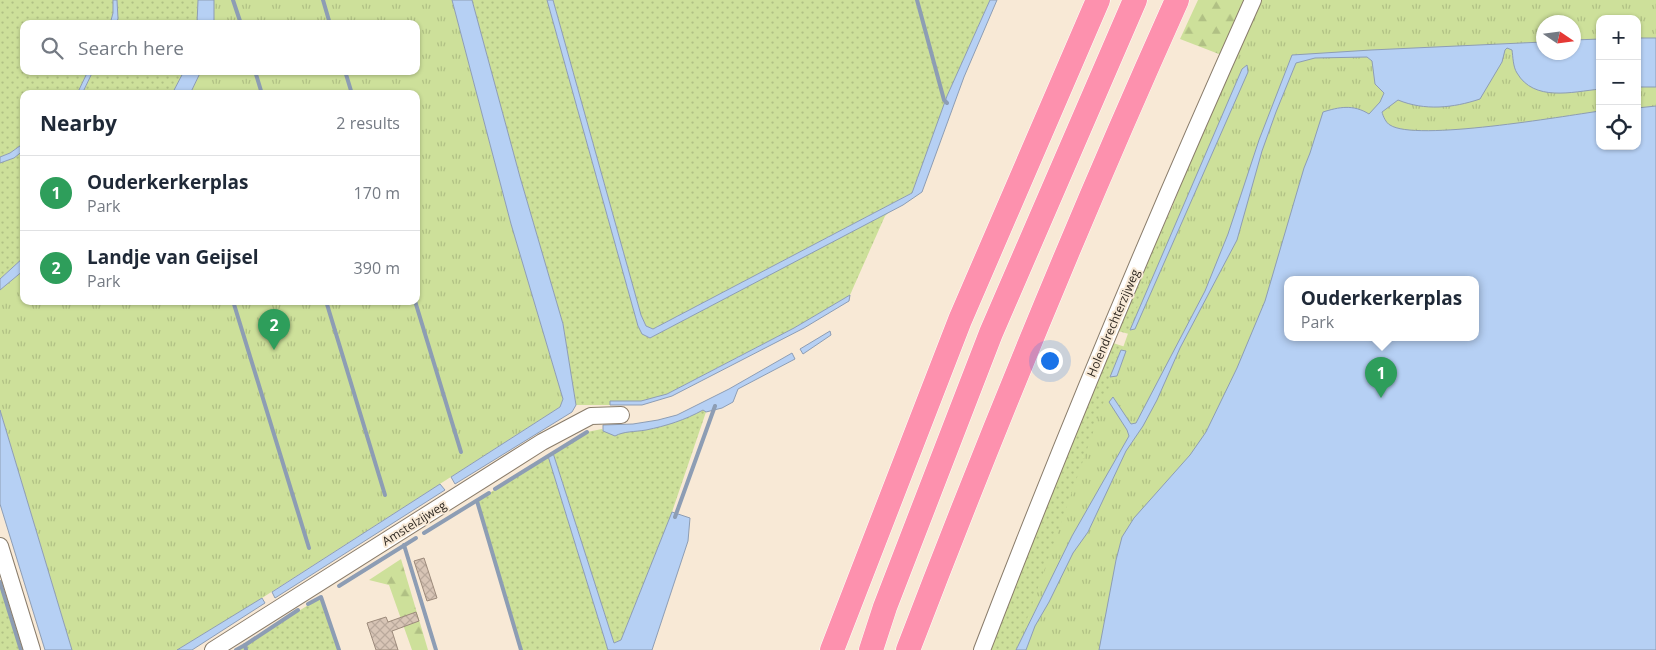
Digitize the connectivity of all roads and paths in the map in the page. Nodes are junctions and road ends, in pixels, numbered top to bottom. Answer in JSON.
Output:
{"nodes":[{"id":1,"x":1098,"y":0,"type":"edge"},
{"id":2,"x":1135,"y":0,"type":"edge"},
{"id":3,"x":1177,"y":0,"type":"edge"},
{"id":4,"x":1253,"y":0,"type":"edge"},
{"id":5,"x":621,"y":416,"type":"dead end"},
{"id":6,"x":0,"y":546,"type":"edge"},
{"id":7,"x":32,"y":650,"type":"edge"},
{"id":8,"x":213,"y":650,"type":"edge"},
{"id":9,"x":832,"y":650,"type":"edge"},
{"id":10,"x":871,"y":650,"type":"edge"},
{"id":11,"x":908,"y":650,"type":"edge"},
{"id":12,"x":982,"y":650,"type":"edge"}],
"edges":[{"from":1,"to":9,"type":"highway"},
{"from":2,"to":10,"type":"highway"},
{"from":3,"to":11,"type":"highway"},
{"from":4,"to":12,"type":"street","name":"Holendrechterzijweg"},
{"from":5,"to":8,"type":"street","name":"Amstelzijweg"},
{"from":6,"to":7,"type":"street"}]}
